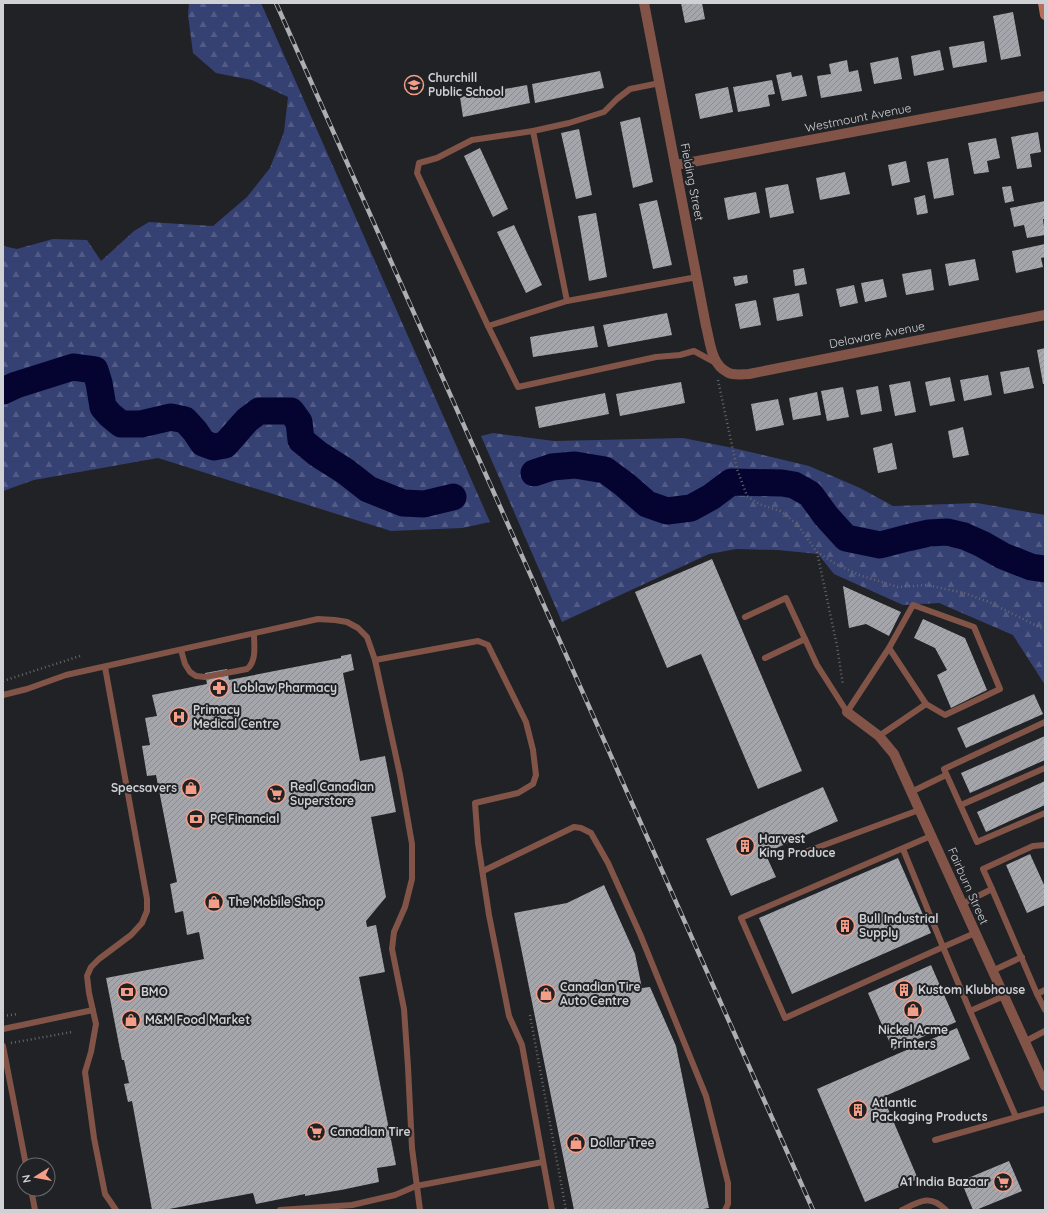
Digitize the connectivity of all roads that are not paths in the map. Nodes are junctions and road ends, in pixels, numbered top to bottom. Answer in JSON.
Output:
{"nodes":[{"id":1,"x":644,"y":3,"type":"edge"},
{"id":2,"x":1043,"y":3,"type":"edge"},
{"id":3,"x":1045,"y":15,"type":"edge"},
{"id":4,"x":660,"y":83,"type":"junction"},
{"id":5,"x":1045,"y":96,"type":"edge"},
{"id":6,"x":533,"y":131,"type":"junction"},
{"id":7,"x":676,"y":166,"type":"junction"},
{"id":8,"x":697,"y":277,"type":"junction"},
{"id":9,"x":567,"y":301,"type":"junction"},
{"id":10,"x":1045,"y":315,"type":"edge"},
{"id":11,"x":488,"y":326,"type":"junction"},
{"id":12,"x":718,"y":364,"type":"junction"},
{"id":13,"x":745,"y":617,"type":"dead end"},
{"id":14,"x":254,"y":634,"type":"junction"},
{"id":15,"x":804,"y":639,"type":"junction"},
{"id":16,"x":890,"y":648,"type":"junction"},
{"id":17,"x":181,"y":650,"type":"junction"},
{"id":18,"x":764,"y":658,"type":"dead end"},
{"id":19,"x":375,"y":660,"type":"junction"},
{"id":20,"x":105,"y":667,"type":"junction"},
{"id":21,"x":3,"y":695,"type":"edge"},
{"id":22,"x":926,"y":704,"type":"junction"},
{"id":23,"x":847,"y":712,"type":"junction"},
{"id":24,"x":1045,"y":722,"type":"edge"},
{"id":25,"x":879,"y":736,"type":"junction"},
{"id":26,"x":1045,"y":768,"type":"edge"},
{"id":27,"x":946,"y":775,"type":"junction"},
{"id":28,"x":911,"y":792,"type":"junction"},
{"id":29,"x":961,"y":805,"type":"junction"},
{"id":30,"x":919,"y":810,"type":"junction"},
{"id":31,"x":1045,"y":813,"type":"edge"},
{"id":32,"x":931,"y":836,"type":"junction"},
{"id":33,"x":1045,"y":846,"type":"edge"},
{"id":34,"x":903,"y":848,"type":"junction"},
{"id":35,"x":797,"y":855,"type":"dead end"},
{"id":36,"x":483,"y":871,"type":"junction"},
{"id":37,"x":992,"y":889,"type":"junction"},
{"id":38,"x":962,"y":904,"type":"junction"},
{"id":39,"x":975,"y":933,"type":"junction"},
{"id":40,"x":943,"y":947,"type":"junction"},
{"id":41,"x":1022,"y":957,"type":"junction"},
{"id":42,"x":992,"y":971,"type":"junction"},
{"id":43,"x":1045,"y":990,"type":"edge"},
{"id":44,"x":1037,"y":994,"type":"junction"},
{"id":45,"x":1004,"y":996,"type":"junction"},
{"id":46,"x":93,"y":1010,"type":"junction"},
{"id":47,"x":1045,"y":1010,"type":"edge"},
{"id":48,"x":970,"y":1011,"type":"junction"},
{"id":49,"x":3,"y":1029,"type":"edge"},
{"id":50,"x":1045,"y":1031,"type":"edge"},
{"id":51,"x":1024,"y":1042,"type":"junction"},
{"id":52,"x":3,"y":1046,"type":"edge"},
{"id":53,"x":1045,"y":1086,"type":"edge"},
{"id":54,"x":1045,"y":1109,"type":"edge"},
{"id":55,"x":1016,"y":1117,"type":"junction"},
{"id":56,"x":934,"y":1140,"type":"dead end"},
{"id":57,"x":24,"y":1157,"type":"edge"},
{"id":58,"x":543,"y":1162,"type":"junction"},
{"id":59,"x":416,"y":1186,"type":"junction"},
{"id":60,"x":33,"y":1197,"type":"edge"},
{"id":61,"x":35,"y":1210,"type":"edge"},
{"id":62,"x":116,"y":1210,"type":"edge"},
{"id":63,"x":280,"y":1210,"type":"edge"},
{"id":64,"x":420,"y":1210,"type":"edge"},
{"id":65,"x":552,"y":1210,"type":"edge"},
{"id":66,"x":725,"y":1210,"type":"edge"},
{"id":67,"x":902,"y":1210,"type":"edge"},
{"id":68,"x":946,"y":1210,"type":"edge"}],
"edges":[{"from":1,"to":4,"type":"street","name":"Fielding Street"},
{"from":2,"to":3,"type":"street"},
{"from":4,"to":6,"type":"lane"},
{"from":4,"to":7,"type":"street","name":"Fielding Street"},
{"from":5,"to":7,"type":"street","name":"Westmount Avenue"},
{"from":6,"to":9,"type":"lane"},
{"from":6,"to":11,"type":"lane"},
{"from":7,"to":8,"type":"street","name":"Fielding Street"},
{"from":8,"to":9,"type":"lane"},
{"from":8,"to":12,"type":"street","name":"Fielding Street"},
{"from":9,"to":11,"type":"lane"},
{"from":10,"to":12,"type":"street","name":"Delaware Avenue"},
{"from":11,"to":12,"type":"lane"},
{"from":13,"to":15,"type":"lane"},
{"from":14,"to":17,"type":"lane"},
{"from":14,"to":17,"type":"lane"},
{"from":14,"to":19,"type":"lane"},
{"from":15,"to":18,"type":"lane"},
{"from":15,"to":23,"type":"lane"},
{"from":16,"to":22,"type":"lane"},
{"from":16,"to":22,"type":"lane"},
{"from":16,"to":23,"type":"lane"},
{"from":17,"to":20,"type":"lane"},
{"from":19,"to":36,"type":"lane"},
{"from":19,"to":59,"type":"lane"},
{"from":20,"to":21,"type":"lane"},
{"from":20,"to":46,"type":"lane"},
{"from":22,"to":25,"type":"lane"},
{"from":23,"to":25,"type":"street","name":"Fairburn Street"},
{"from":24,"to":27,"type":"lane"},
{"from":25,"to":28,"type":"street","name":"Fairburn Street"},
{"from":26,"to":29,"type":"lane"},
{"from":27,"to":28,"type":"lane"},
{"from":27,"to":29,"type":"lane"},
{"from":28,"to":30,"type":"street","name":"Fairburn Street"},
{"from":29,"to":31,"type":"lane"},
{"from":30,"to":32,"type":"street","name":"Fairburn Street"},
{"from":30,"to":35,"type":"lane"},
{"from":32,"to":34,"type":"lane"},
{"from":32,"to":38,"type":"street","name":"Fairburn Street"},
{"from":33,"to":37,"type":"lane"},
{"from":34,"to":40,"type":"lane"},
{"from":34,"to":40,"type":"lane"},
{"from":36,"to":58,"type":"lane"},
{"from":36,"to":66,"type":"lane"},
{"from":37,"to":38,"type":"lane"},
{"from":37,"to":41,"type":"lane"},
{"from":38,"to":39,"type":"street","name":"Fairburn Street"},
{"from":39,"to":40,"type":"lane"},
{"from":39,"to":42,"type":"street","name":"Fairburn Street"},
{"from":40,"to":48,"type":"lane"},
{"from":41,"to":42,"type":"lane"},
{"from":41,"to":44,"type":"lane"},
{"from":42,"to":45,"type":"street","name":"Fairburn Street"},
{"from":43,"to":44,"type":"lane"},
{"from":44,"to":47,"type":"lane"},
{"from":45,"to":48,"type":"lane"},
{"from":45,"to":51,"type":"street","name":"Fairburn Street"},
{"from":46,"to":49,"type":"lane"},
{"from":46,"to":62,"type":"lane"},
{"from":48,"to":55,"type":"lane"},
{"from":50,"to":51,"type":"lane"},
{"from":51,"to":53,"type":"street","name":"Fairburn Street"},
{"from":52,"to":57,"type":"lane"},
{"from":54,"to":55,"type":"lane"},
{"from":55,"to":56,"type":"lane"},
{"from":58,"to":59,"type":"lane"},
{"from":58,"to":65,"type":"lane"},
{"from":59,"to":63,"type":"lane"},
{"from":59,"to":64,"type":"lane"},
{"from":60,"to":61,"type":"lane"},
{"from":67,"to":68,"type":"lane"}]}
